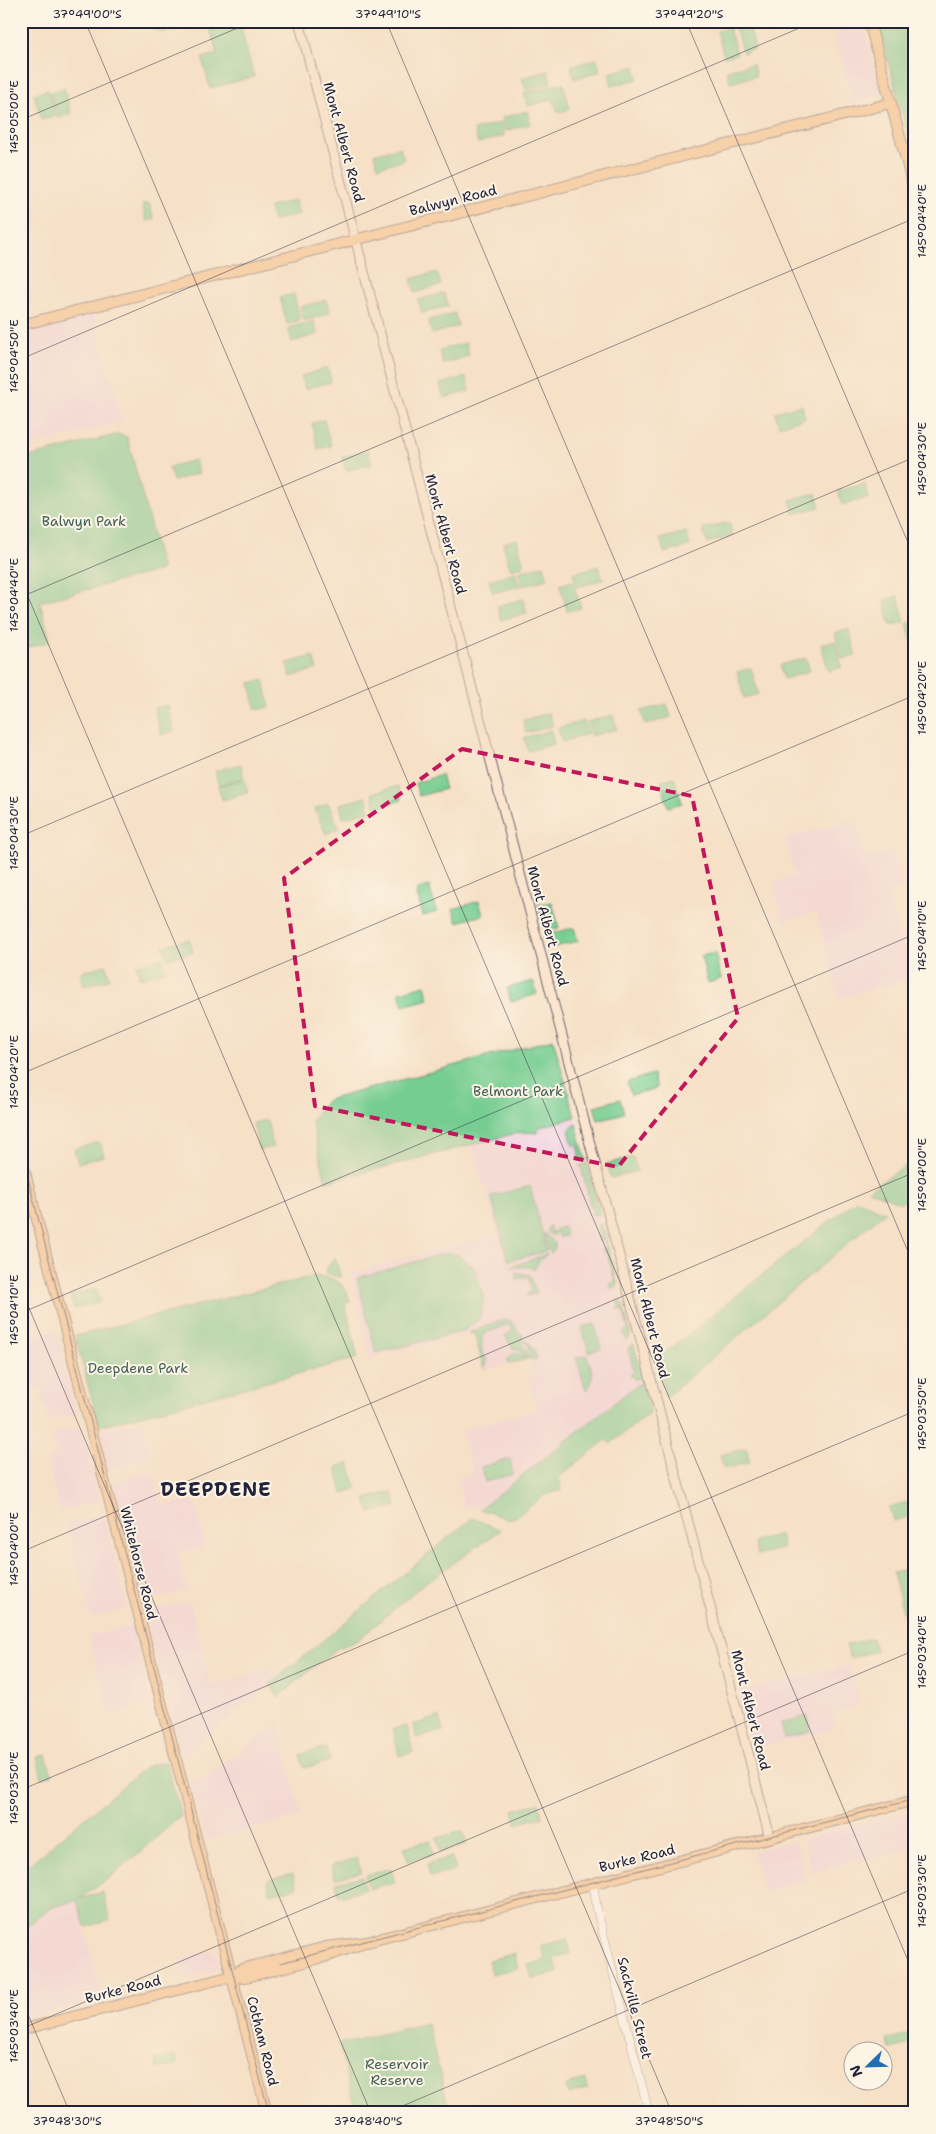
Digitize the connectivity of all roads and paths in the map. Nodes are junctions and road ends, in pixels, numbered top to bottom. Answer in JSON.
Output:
{"nodes":[{"id":1,"x":299,"y":21,"type":"edge"},
{"id":2,"x":869,"y":21,"type":"edge"},
{"id":3,"x":891,"y":103,"type":"junction"},
{"id":4,"x":915,"y":193,"type":"edge"},
{"id":5,"x":355,"y":239,"type":"junction"},
{"id":6,"x":21,"y":325,"type":"edge"},
{"id":7,"x":21,"y":1157,"type":"edge"},
{"id":8,"x":913,"y":1801,"type":"edge"},
{"id":9,"x":915,"y":1817,"type":"edge"},
{"id":10,"x":770,"y":1838,"type":"junction"},
{"id":11,"x":591,"y":1884,"type":"junction"},
{"id":12,"x":232,"y":1976,"type":"junction"},
{"id":13,"x":21,"y":2030,"type":"edge"},
{"id":14,"x":267,"y":2113,"type":"edge"},
{"id":15,"x":649,"y":2113,"type":"edge"}],
"edges":[{"from":1,"to":5,"type":"main road","name":"Mont Albert Road"},
{"from":2,"to":3,"type":"main road"},
{"from":3,"to":4,"type":"main road"},
{"from":3,"to":5,"type":"main road","name":"Balwyn Road"},
{"from":5,"to":6,"type":"main road","name":"Balwyn Road"},
{"from":5,"to":10,"type":"main road","name":"Mont Albert Road"},
{"from":7,"to":12,"type":"main road","name":"Whitehorse Road"},
{"from":8,"to":9,"type":"main road"},
{"from":8,"to":10,"type":"main road","name":"Burke Road"},
{"from":10,"to":11,"type":"main road","name":"Burke Road"},
{"from":11,"to":12,"type":"main road","name":"Burke Road"},
{"from":11,"to":15,"type":"street","name":"Sackville Street"},
{"from":12,"to":13,"type":"main road","name":"Burke Road"},
{"from":12,"to":14,"type":"main road","name":"Cotham Road"}]}
